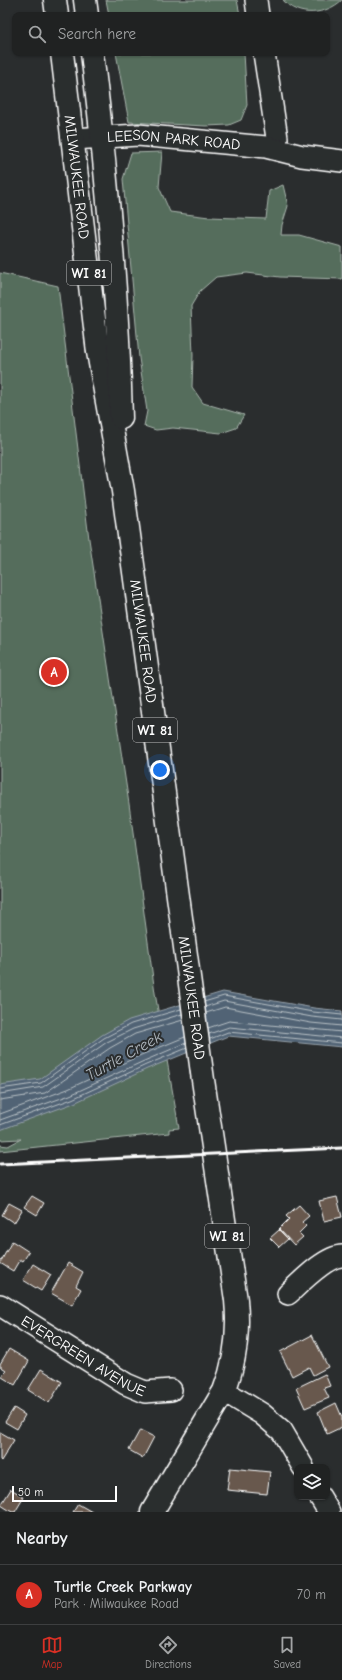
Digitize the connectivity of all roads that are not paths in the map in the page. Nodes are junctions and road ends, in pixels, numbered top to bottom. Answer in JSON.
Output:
{"nodes":[{"id":1,"x":55,"y":0,"type":"edge"},
{"id":2,"x":85,"y":0,"type":"edge"},
{"id":3,"x":256,"y":0,"type":"edge"},
{"id":4,"x":57,"y":12,"type":"edge"},
{"id":5,"x":87,"y":12,"type":"edge"},
{"id":6,"x":258,"y":12,"type":"edge"},
{"id":7,"x":62,"y":56,"type":"edge"},
{"id":8,"x":92,"y":56,"type":"edge"},
{"id":9,"x":264,"y":56,"type":"edge"},
{"id":10,"x":102,"y":137,"type":"junction"},
{"id":11,"x":73,"y":139,"type":"junction"},
{"id":12,"x":274,"y":148,"type":"junction"},
{"id":13,"x":342,"y":149,"type":"edge"},
{"id":14,"x":342,"y":161,"type":"edge"},
{"id":15,"x":123,"y":491,"type":"junction"},
{"id":16,"x":342,"y":1256,"type":"edge"},
{"id":17,"x":288,"y":1294,"type":"dead end"},
{"id":18,"x":0,"y":1305,"type":"edge"},
{"id":19,"x":171,"y":1390,"type":"dead end"},
{"id":20,"x":224,"y":1391,"type":"junction"},
{"id":21,"x":301,"y":1464,"type":"edge"},
{"id":22,"x":152,"y":1512,"type":"edge"}],
"edges":[{"from":1,"to":4,"type":"main road"},
{"from":2,"to":5,"type":"main road"},
{"from":3,"to":6,"type":"street"},
{"from":7,"to":11,"type":"main road","name":"MILWAUKEE ROAD","number":"WI 81"},
{"from":8,"to":10,"type":"main road","name":"MILWAUKEE ROAD","number":"WI 81"},
{"from":9,"to":12,"type":"street"},
{"from":10,"to":11,"type":"street","name":"LEESON PARK ROAD"},
{"from":10,"to":12,"type":"street","name":"LEESON PARK ROAD"},
{"from":10,"to":15,"type":"main road","name":"MILWAUKEE ROAD","number":"WI 81"},
{"from":11,"to":15,"type":"main road","name":"MILWAUKEE ROAD","number":"WI 81"},
{"from":12,"to":13,"type":"street","name":"LEESON PARK ROAD"},
{"from":12,"to":14,"type":"street","name":"LEESON PARK ROAD"},
{"from":15,"to":20,"type":"main road","name":"MILWAUKEE ROAD","number":"WI 81"},
{"from":16,"to":17,"type":"street"},
{"from":18,"to":19,"type":"street","name":"EVERGREEN AVENUE"},
{"from":20,"to":21,"type":"street"},
{"from":20,"to":22,"type":"main road","number":"WI 81"}]}
